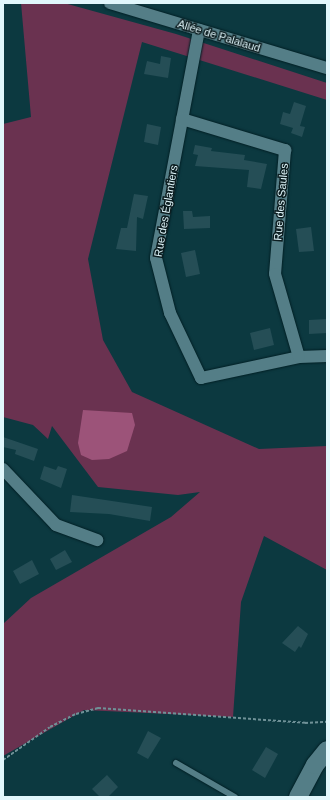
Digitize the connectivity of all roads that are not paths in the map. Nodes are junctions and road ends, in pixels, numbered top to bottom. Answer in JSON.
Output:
{"nodes":[{"id":1,"x":110,"y":3,"type":"edge"},
{"id":2,"x":199,"y":30,"type":"junction"},
{"id":3,"x":327,"y":68,"type":"edge"},
{"id":4,"x":182,"y":119,"type":"junction"},
{"id":5,"x":327,"y":356,"type":"edge"},
{"id":6,"x":299,"y":357,"type":"junction"},
{"id":7,"x":3,"y":469,"type":"edge"},
{"id":8,"x":97,"y":540,"type":"dead end"},
{"id":9,"x":327,"y":750,"type":"edge"},
{"id":10,"x":176,"y":763,"type":"dead end"},
{"id":11,"x":235,"y":797,"type":"edge"},
{"id":12,"x":298,"y":797,"type":"edge"}],
"edges":[{"from":1,"to":2,"type":"street","name":"Allée de Palalaud"},
{"from":2,"to":3,"type":"street","name":"Allée de Palalaud"},
{"from":2,"to":4,"type":"street","name":"Rue des Églantiers"},
{"from":4,"to":6,"type":"street","name":"Rue des Saules"},
{"from":4,"to":6,"type":"street","name":"Rue des Églantiers"},
{"from":5,"to":6,"type":"street","name":"Rue des Églantiers"},
{"from":7,"to":8,"type":"street"},
{"from":9,"to":12,"type":"street"},
{"from":10,"to":11,"type":"lane"}]}
